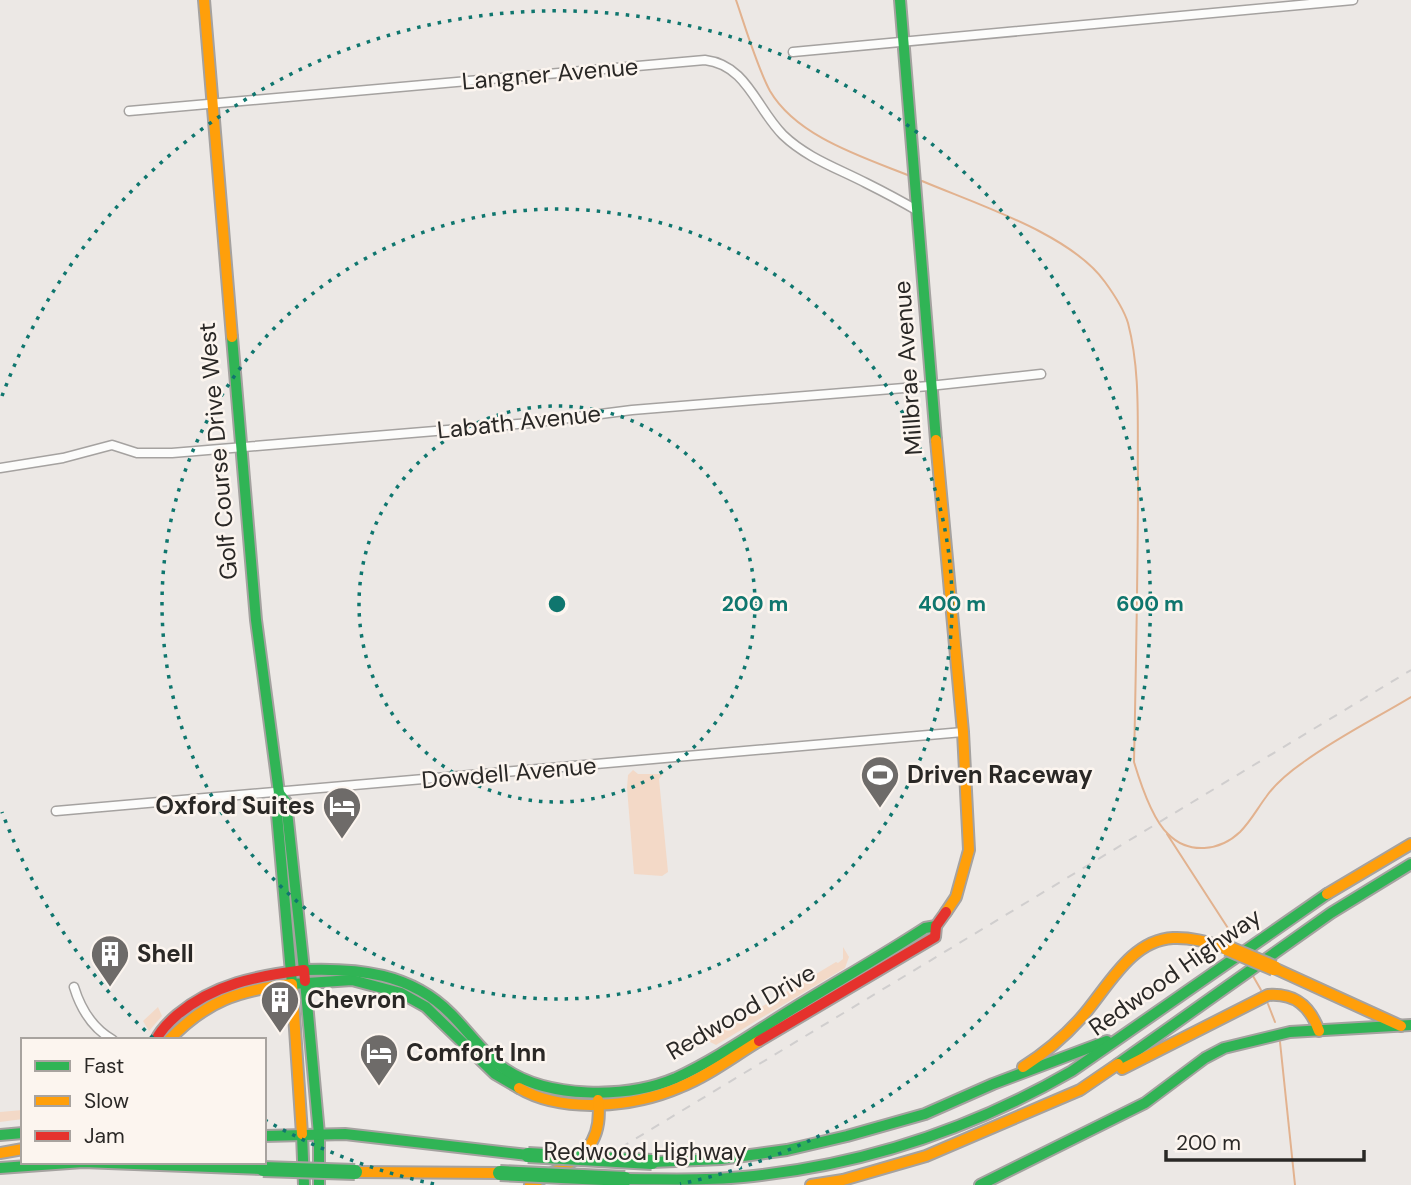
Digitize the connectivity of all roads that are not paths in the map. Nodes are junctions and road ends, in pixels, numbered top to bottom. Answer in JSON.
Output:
{"nodes":[{"id":1,"x":204,"y":0,"type":"edge"},
{"id":2,"x":900,"y":0,"type":"edge"},
{"id":3,"x":1353,"y":0,"type":"edge"},
{"id":4,"x":904,"y":42,"type":"junction"},
{"id":5,"x":793,"y":52,"type":"dead end"},
{"id":6,"x":212,"y":104,"type":"junction"},
{"id":7,"x":129,"y":111,"type":"dead end"},
{"id":8,"x":918,"y":205,"type":"junction"},
{"id":9,"x":1041,"y":374,"type":"dead end"},
{"id":10,"x":933,"y":386,"type":"junction"},
{"id":11,"x":241,"y":446,"type":"junction"},
{"id":12,"x":0,"y":468,"type":"edge"},
{"id":13,"x":963,"y":732,"type":"junction"},
{"id":14,"x":279,"y":793,"type":"junction"},
{"id":15,"x":56,"y":811,"type":"dead end"},
{"id":16,"x":1411,"y":844,"type":"edge"},
{"id":17,"x":1411,"y":864,"type":"edge"},
{"id":18,"x":298,"y":977,"type":"junction"},
{"id":19,"x":74,"y":987,"type":"dead end"},
{"id":20,"x":1406,"y":1025,"type":"edge"},
{"id":21,"x":1319,"y":1031,"type":"junction"},
{"id":22,"x":1125,"y":1034,"type":"junction"},
{"id":23,"x":109,"y":1038,"type":"edge"},
{"id":24,"x":156,"y":1038,"type":"edge"},
{"id":25,"x":171,"y":1038,"type":"edge"},
{"id":26,"x":993,"y":1084,"type":"junction"},
{"id":27,"x":1080,"y":1090,"type":"junction"},
{"id":28,"x":598,"y":1098,"type":"junction"},
{"id":29,"x":21,"y":1133,"type":"edge"},
{"id":30,"x":302,"y":1134,"type":"junction"},
{"id":31,"x":319,"y":1134,"type":"junction"},
{"id":32,"x":0,"y":1135,"type":"edge"},
{"id":33,"x":266,"y":1136,"type":"edge"},
{"id":34,"x":21,"y":1149,"type":"edge"},
{"id":35,"x":0,"y":1153,"type":"edge"},
{"id":36,"x":55,"y":1164,"type":"edge"},
{"id":37,"x":134,"y":1164,"type":"edge"},
{"id":38,"x":0,"y":1168,"type":"edge"},
{"id":39,"x":304,"y":1185,"type":"edge"},
{"id":40,"x":319,"y":1185,"type":"edge"},
{"id":41,"x":530,"y":1185,"type":"edge"},
{"id":42,"x":811,"y":1185,"type":"edge"},
{"id":43,"x":980,"y":1185,"type":"edge"}],
"edges":[{"from":1,"to":6,"type":"main road","name":"Golf Course Drive West"},
{"from":2,"to":4,"type":"main road","name":"Millbrae Avenue"},
{"from":3,"to":4,"type":"street"},
{"from":4,"to":5,"type":"street"},
{"from":4,"to":8,"type":"main road","name":"Millbrae Avenue"},
{"from":6,"to":7,"type":"street","name":"Langner Avenue"},
{"from":6,"to":8,"type":"street","name":"Langner Avenue"},
{"from":6,"to":11,"type":"main road","name":"Golf Course Drive West"},
{"from":8,"to":10,"type":"main road","name":"Millbrae Avenue"},
{"from":9,"to":10,"type":"street","name":"Labath Avenue"},
{"from":10,"to":11,"type":"street","name":"Labath Avenue"},
{"from":10,"to":13,"type":"main road","name":"Millbrae Avenue"},
{"from":11,"to":12,"type":"street","name":"Labath Avenue"},
{"from":11,"to":14,"type":"main road","name":"Golf Course Drive West"},
{"from":13,"to":14,"type":"street","name":"Dowdell Avenue"},
{"from":13,"to":28,"type":"main road","name":"Redwood Drive"},
{"from":14,"to":15,"type":"street","name":"Dowdell Avenue"},
{"from":14,"to":18,"type":"main road","name":"Golf Course Drive West"},
{"from":16,"to":22,"type":"main road","name":"Redwood Highway"},
{"from":17,"to":27,"type":"main road","name":"Redwood Highway"},
{"from":18,"to":24,"type":"main road","name":"Redwood Drive"},
{"from":18,"to":25,"type":"main road","name":"Redwood Drive"},
{"from":18,"to":28,"type":"main road","name":"Redwood Drive"},
{"from":18,"to":30,"type":"main road"},
{"from":18,"to":31,"type":"main road"},
{"from":19,"to":23,"type":"street"},
{"from":20,"to":21,"type":"main road"},
{"from":20,"to":26,"type":"main road","bridge":true},
{"from":21,"to":27,"type":"main road"},
{"from":21,"to":43,"type":"main road"},
{"from":22,"to":26,"type":"main road"},
{"from":22,"to":37,"type":"main road","name":"Redwood Highway","bridge":true},
{"from":26,"to":31,"type":"main road","bridge":true},
{"from":27,"to":42,"type":"main road","name":"Redwood Highway"},
{"from":28,"to":41,"type":"main road"},
{"from":29,"to":32,"type":"main road"},
{"from":30,"to":31,"type":"main road"},
{"from":30,"to":33,"type":"main road"},
{"from":30,"to":39,"type":"main road"},
{"from":31,"to":40,"type":"main road"},
{"from":34,"to":35,"type":"main road"},
{"from":36,"to":38,"type":"main road","name":"Redwood Highway","bridge":true}]}
